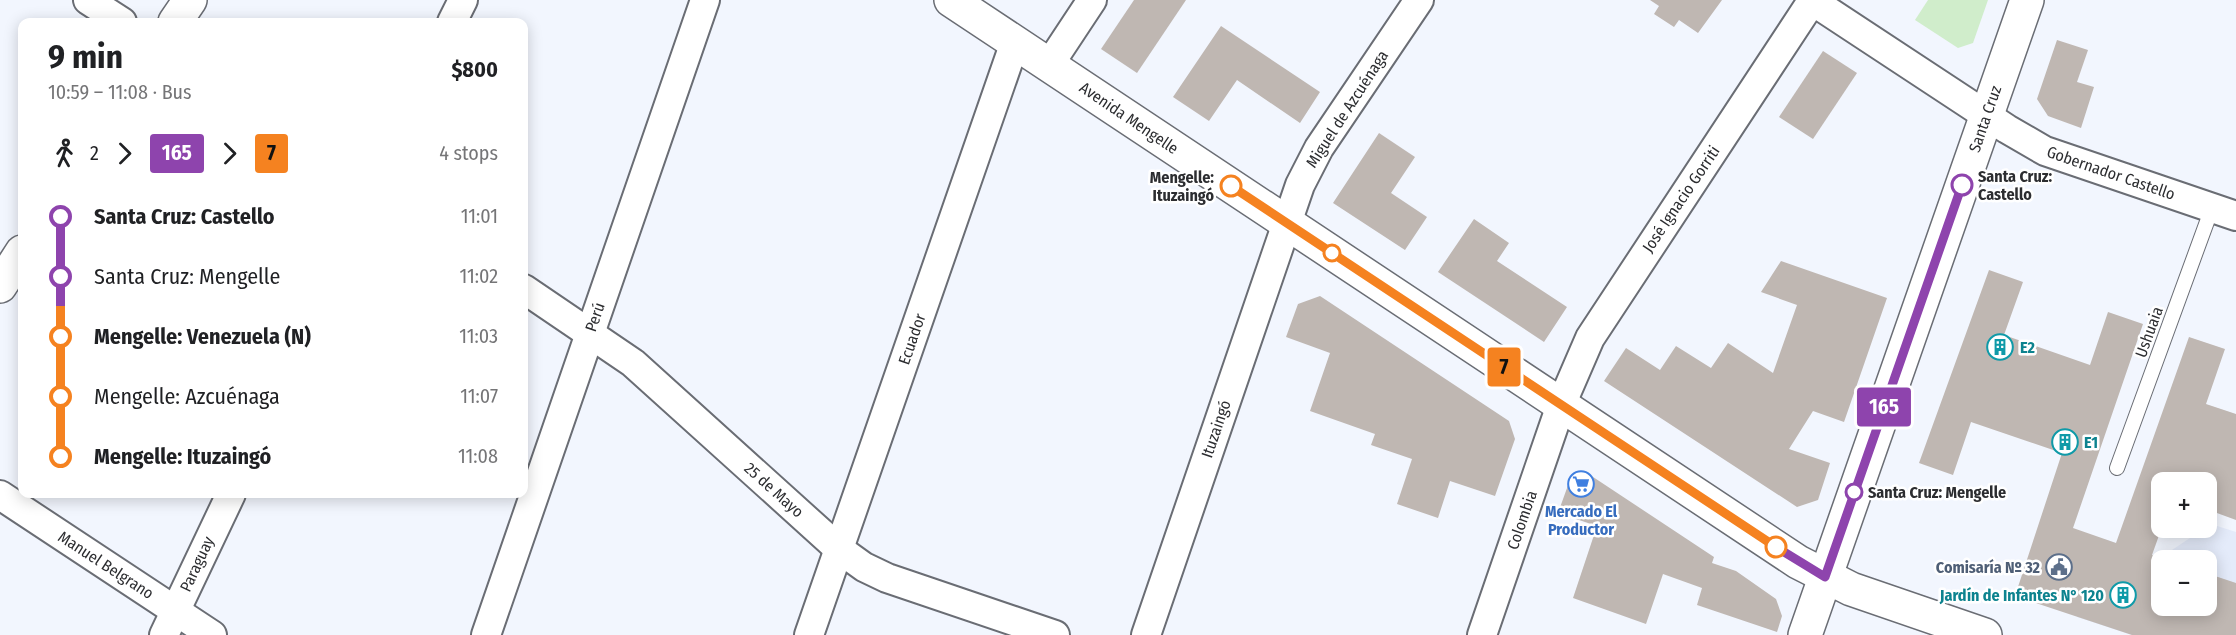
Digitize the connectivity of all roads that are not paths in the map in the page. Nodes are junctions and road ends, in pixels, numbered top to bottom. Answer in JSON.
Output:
{"nodes":[{"id":1,"x":88,"y":0,"type":"edge"},
{"id":2,"x":190,"y":0,"type":"edge"},
{"id":3,"x":463,"y":0,"type":"edge"},
{"id":4,"x":705,"y":0,"type":"edge"},
{"id":5,"x":951,"y":0,"type":"edge"},
{"id":6,"x":1092,"y":0,"type":"edge"},
{"id":7,"x":1419,"y":0,"type":"edge"},
{"id":8,"x":1812,"y":0,"type":"edge"},
{"id":9,"x":2026,"y":0,"type":"edge"},
{"id":10,"x":116,"y":18,"type":"edge"},
{"id":11,"x":178,"y":18,"type":"edge"},
{"id":12,"x":454,"y":18,"type":"edge"},
{"id":13,"x":1015,"y":42,"type":"junction"},
{"id":14,"x":1049,"y":65,"type":"junction"},
{"id":15,"x":1986,"y":116,"type":"junction"},
{"id":16,"x":2224,"y":212,"type":"edge"},
{"id":17,"x":1287,"y":223,"type":"junction"},
{"id":18,"x":18,"y":258,"type":"edge"},
{"id":19,"x":0,"y":286,"type":"edge"},
{"id":20,"x":528,"y":292,"type":"edge"},
{"id":21,"x":590,"y":333,"type":"junction"},
{"id":22,"x":1561,"y":405,"type":"junction"},
{"id":23,"x":2117,"y":468,"type":"dead end"},
{"id":24,"x":0,"y":495,"type":"edge"},
{"id":25,"x":229,"y":498,"type":"edge"},
{"id":26,"x":839,"y":549,"type":"junction"},
{"id":27,"x":1825,"y":577,"type":"junction"},
{"id":28,"x":170,"y":623,"type":"edge"},
{"id":29,"x":212,"y":635,"type":"edge"},
{"id":30,"x":486,"y":635,"type":"edge"},
{"id":31,"x":809,"y":635,"type":"edge"},
{"id":32,"x":1055,"y":635,"type":"edge"},
{"id":33,"x":1146,"y":635,"type":"edge"},
{"id":34,"x":1482,"y":635,"type":"edge"},
{"id":35,"x":1805,"y":635,"type":"edge"},
{"id":36,"x":1985,"y":635,"type":"edge"}],
"edges":[{"from":1,"to":10,"type":"street"},
{"from":2,"to":11,"type":"main road"},
{"from":3,"to":12,"type":"street"},
{"from":4,"to":21,"type":"street","name":"Perú"},
{"from":5,"to":13,"type":"main road","name":"Avenida Mengelle"},
{"from":6,"to":14,"type":"street"},
{"from":7,"to":17,"type":"street","name":"Miguel de Azcuénaga"},
{"from":8,"to":15,"type":"street","name":"Gobernador Castello"},
{"from":8,"to":22,"type":"street","name":"José Ignacio Gorriti"},
{"from":9,"to":15,"type":"main road","name":"Santa Cruz"},
{"from":13,"to":14,"type":"main road","name":"Avenida Mengelle"},
{"from":13,"to":26,"type":"street","name":"Ecuador"},
{"from":14,"to":17,"type":"main road","name":"Avenida Mengelle"},
{"from":15,"to":16,"type":"street","name":"Gobernador Castello"},
{"from":15,"to":27,"type":"main road","name":"Santa Cruz"},
{"from":16,"to":23,"type":"lane","name":"Ushuaia"},
{"from":17,"to":22,"type":"main road","name":"Avenida Mengelle"},
{"from":17,"to":33,"type":"street","name":"Ituzaingó"},
{"from":18,"to":19,"type":"main road"},
{"from":20,"to":21,"type":"street","name":"25 de Mayo"},
{"from":21,"to":26,"type":"street","name":"25 de Mayo"},
{"from":21,"to":30,"type":"street","name":"Perú"},
{"from":22,"to":27,"type":"main road","name":"Avenida Mengelle"},
{"from":22,"to":34,"type":"street","name":"Colombia"},
{"from":24,"to":28,"type":"street","name":"Manuel Belgrano"},
{"from":25,"to":28,"type":"street","name":"Paraguay"},
{"from":26,"to":31,"type":"street","name":"Ecuador"},
{"from":26,"to":32,"type":"street","name":"25 de Mayo"},
{"from":27,"to":35,"type":"main road","name":"Santa Cruz"},
{"from":27,"to":36,"type":"main road","name":"Avenida Mengelle"},
{"from":28,"to":29,"type":"street","name":"Manuel Belgrano"}]}
